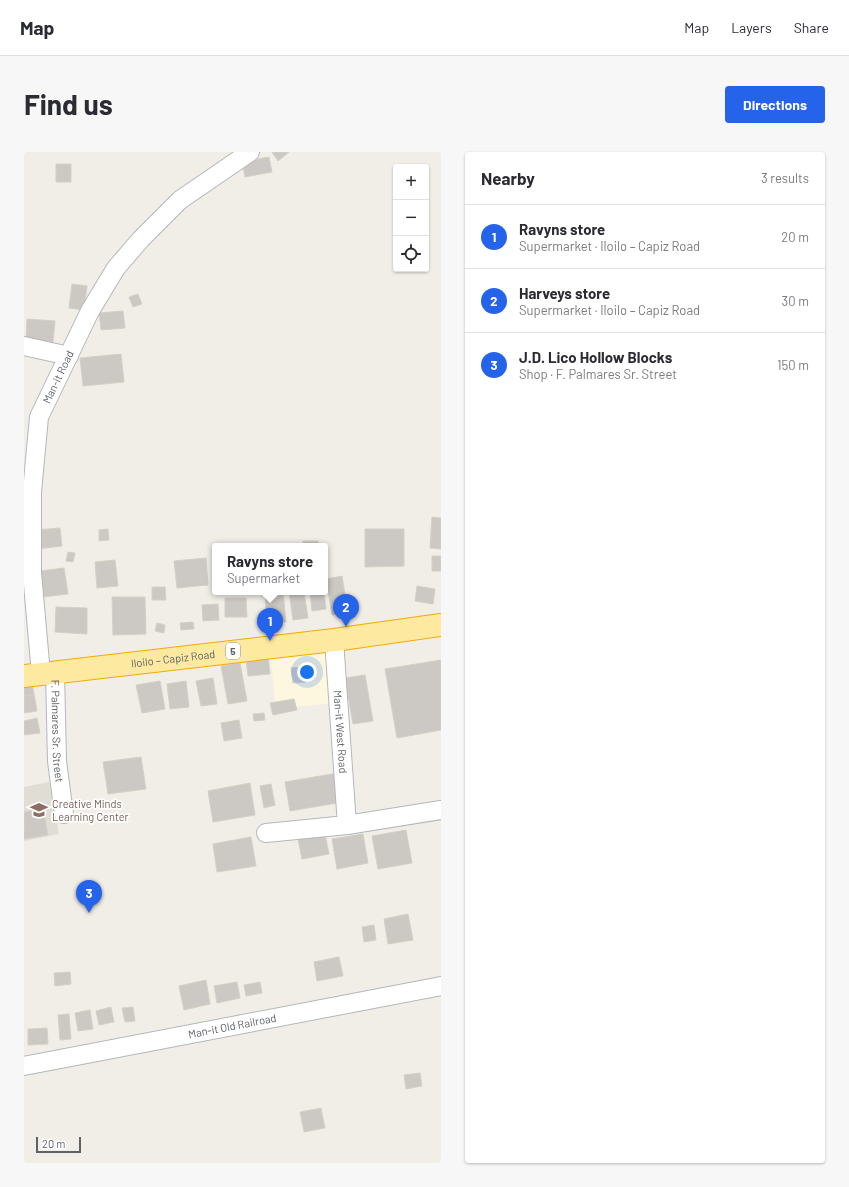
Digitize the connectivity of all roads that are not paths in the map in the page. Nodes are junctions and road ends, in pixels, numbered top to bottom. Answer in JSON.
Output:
{"nodes":[{"id":1,"x":250,"y":152,"type":"edge"},
{"id":2,"x":24,"y":346,"type":"edge"},
{"id":3,"x":69,"y":356,"type":"junction"},
{"id":4,"x":441,"y":625,"type":"edge"},
{"id":5,"x":334,"y":640,"type":"junction"},
{"id":6,"x":40,"y":674,"type":"edge"},
{"id":7,"x":441,"y":810,"type":"edge"},
{"id":8,"x":64,"y":814,"type":"dead end"},
{"id":9,"x":347,"y":824,"type":"junction"},
{"id":10,"x":266,"y":833,"type":"dead end"},
{"id":11,"x":441,"y":986,"type":"edge"},
{"id":12,"x":24,"y":1066,"type":"edge"}],
"edges":[{"from":1,"to":3,"type":"street","name":"Man-it Road"},
{"from":2,"to":3,"type":"street"},
{"from":3,"to":6,"type":"street","name":"Man-it Road"},
{"from":4,"to":5,"type":"highway","name":"Iloilo – Capiz Road","number":"5"},
{"from":5,"to":6,"type":"highway","name":"Iloilo – Capiz Road","number":"5"},
{"from":5,"to":9,"type":"street","name":"Man-it West Road"},
{"from":6,"to":8,"type":"street","name":"F. Palmares Sr. Street"},
{"from":7,"to":9,"type":"street"},
{"from":9,"to":10,"type":"street"},
{"from":11,"to":12,"type":"street","name":"Man-it Old Railroad"}]}
